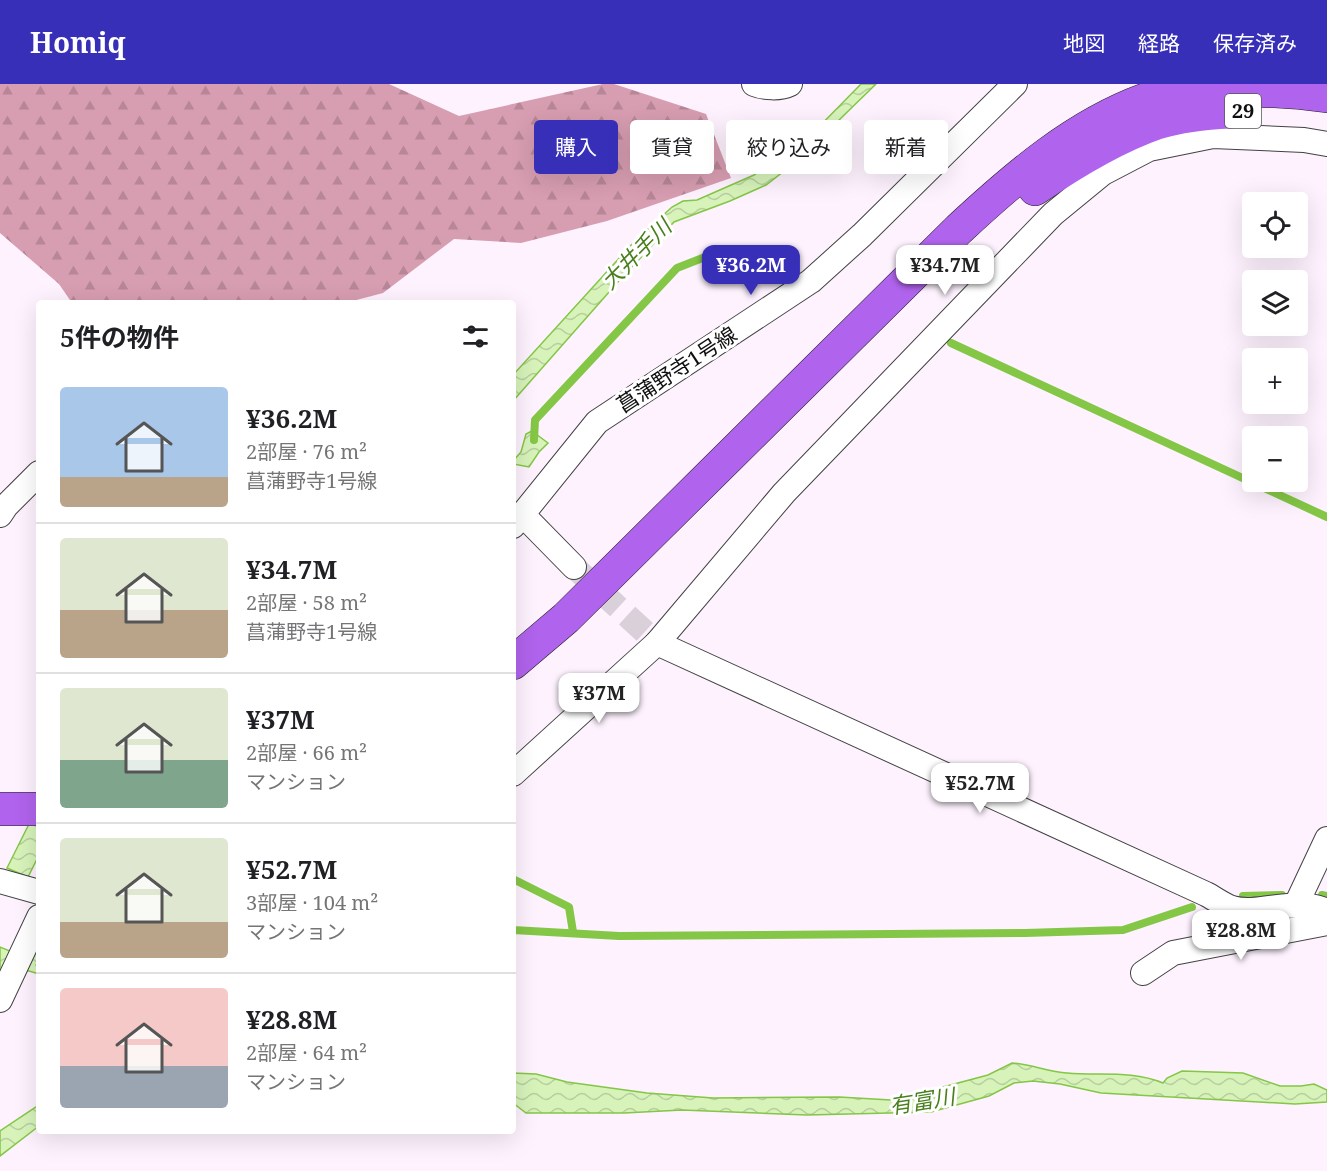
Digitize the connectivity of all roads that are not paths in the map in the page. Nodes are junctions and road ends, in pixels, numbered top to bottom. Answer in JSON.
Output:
{"nodes":[{"id":1,"x":754,"y":84,"type":"edge"},
{"id":2,"x":790,"y":84,"type":"edge"},
{"id":3,"x":1014,"y":84,"type":"edge"},
{"id":4,"x":1327,"y":96,"type":"edge"},
{"id":5,"x":1153,"y":101,"type":"edge"},
{"id":6,"x":1327,"y":118,"type":"edge"},
{"id":7,"x":1327,"y":144,"type":"edge"},
{"id":8,"x":36,"y":476,"type":"edge"},
{"id":9,"x":0,"y":515,"type":"edge"},
{"id":10,"x":518,"y":520,"type":"edge"},
{"id":11,"x":574,"y":567,"type":"tunnel mouth"},
{"id":12,"x":657,"y":643,"type":"junction"},
{"id":13,"x":516,"y":660,"type":"edge"},
{"id":14,"x":516,"y":679,"type":"edge"},
{"id":15,"x":516,"y":771,"type":"edge"},
{"id":16,"x":0,"y":809,"type":"edge"},
{"id":17,"x":36,"y":809,"type":"edge"},
{"id":18,"x":36,"y":823,"type":"edge"},
{"id":19,"x":0,"y":824,"type":"edge"},
{"id":20,"x":1327,"y":839,"type":"edge"},
{"id":21,"x":0,"y":881,"type":"edge"},
{"id":22,"x":36,"y":891,"type":"edge"},
{"id":23,"x":1296,"y":905,"type":"junction"},
{"id":24,"x":1327,"y":910,"type":"edge"},
{"id":25,"x":36,"y":923,"type":"edge"},
{"id":26,"x":1327,"y":923,"type":"edge"},
{"id":27,"x":1143,"y":973,"type":"dead end"},
{"id":28,"x":0,"y":999,"type":"edge"}],
"edges":[{"from":1,"to":2,"type":"street"},
{"from":3,"to":10,"type":"street","name":"菖蒲野寺1号線"},
{"from":4,"to":5,"type":"highway","number":"29"},
{"from":5,"to":6,"type":"highway","number":"29"},
{"from":5,"to":13,"type":"highway"},
{"from":5,"to":14,"type":"highway"},
{"from":7,"to":12,"type":"street"},
{"from":8,"to":9,"type":"street"},
{"from":10,"to":11,"type":"street"},
{"from":12,"to":15,"type":"street"},
{"from":12,"to":23,"type":"street"},
{"from":16,"to":17,"type":"highway"},
{"from":18,"to":19,"type":"highway"},
{"from":20,"to":23,"type":"street"},
{"from":21,"to":22,"type":"street"},
{"from":23,"to":24,"type":"street"},
{"from":25,"to":28,"type":"street"},
{"from":26,"to":27,"type":"street"}]}
